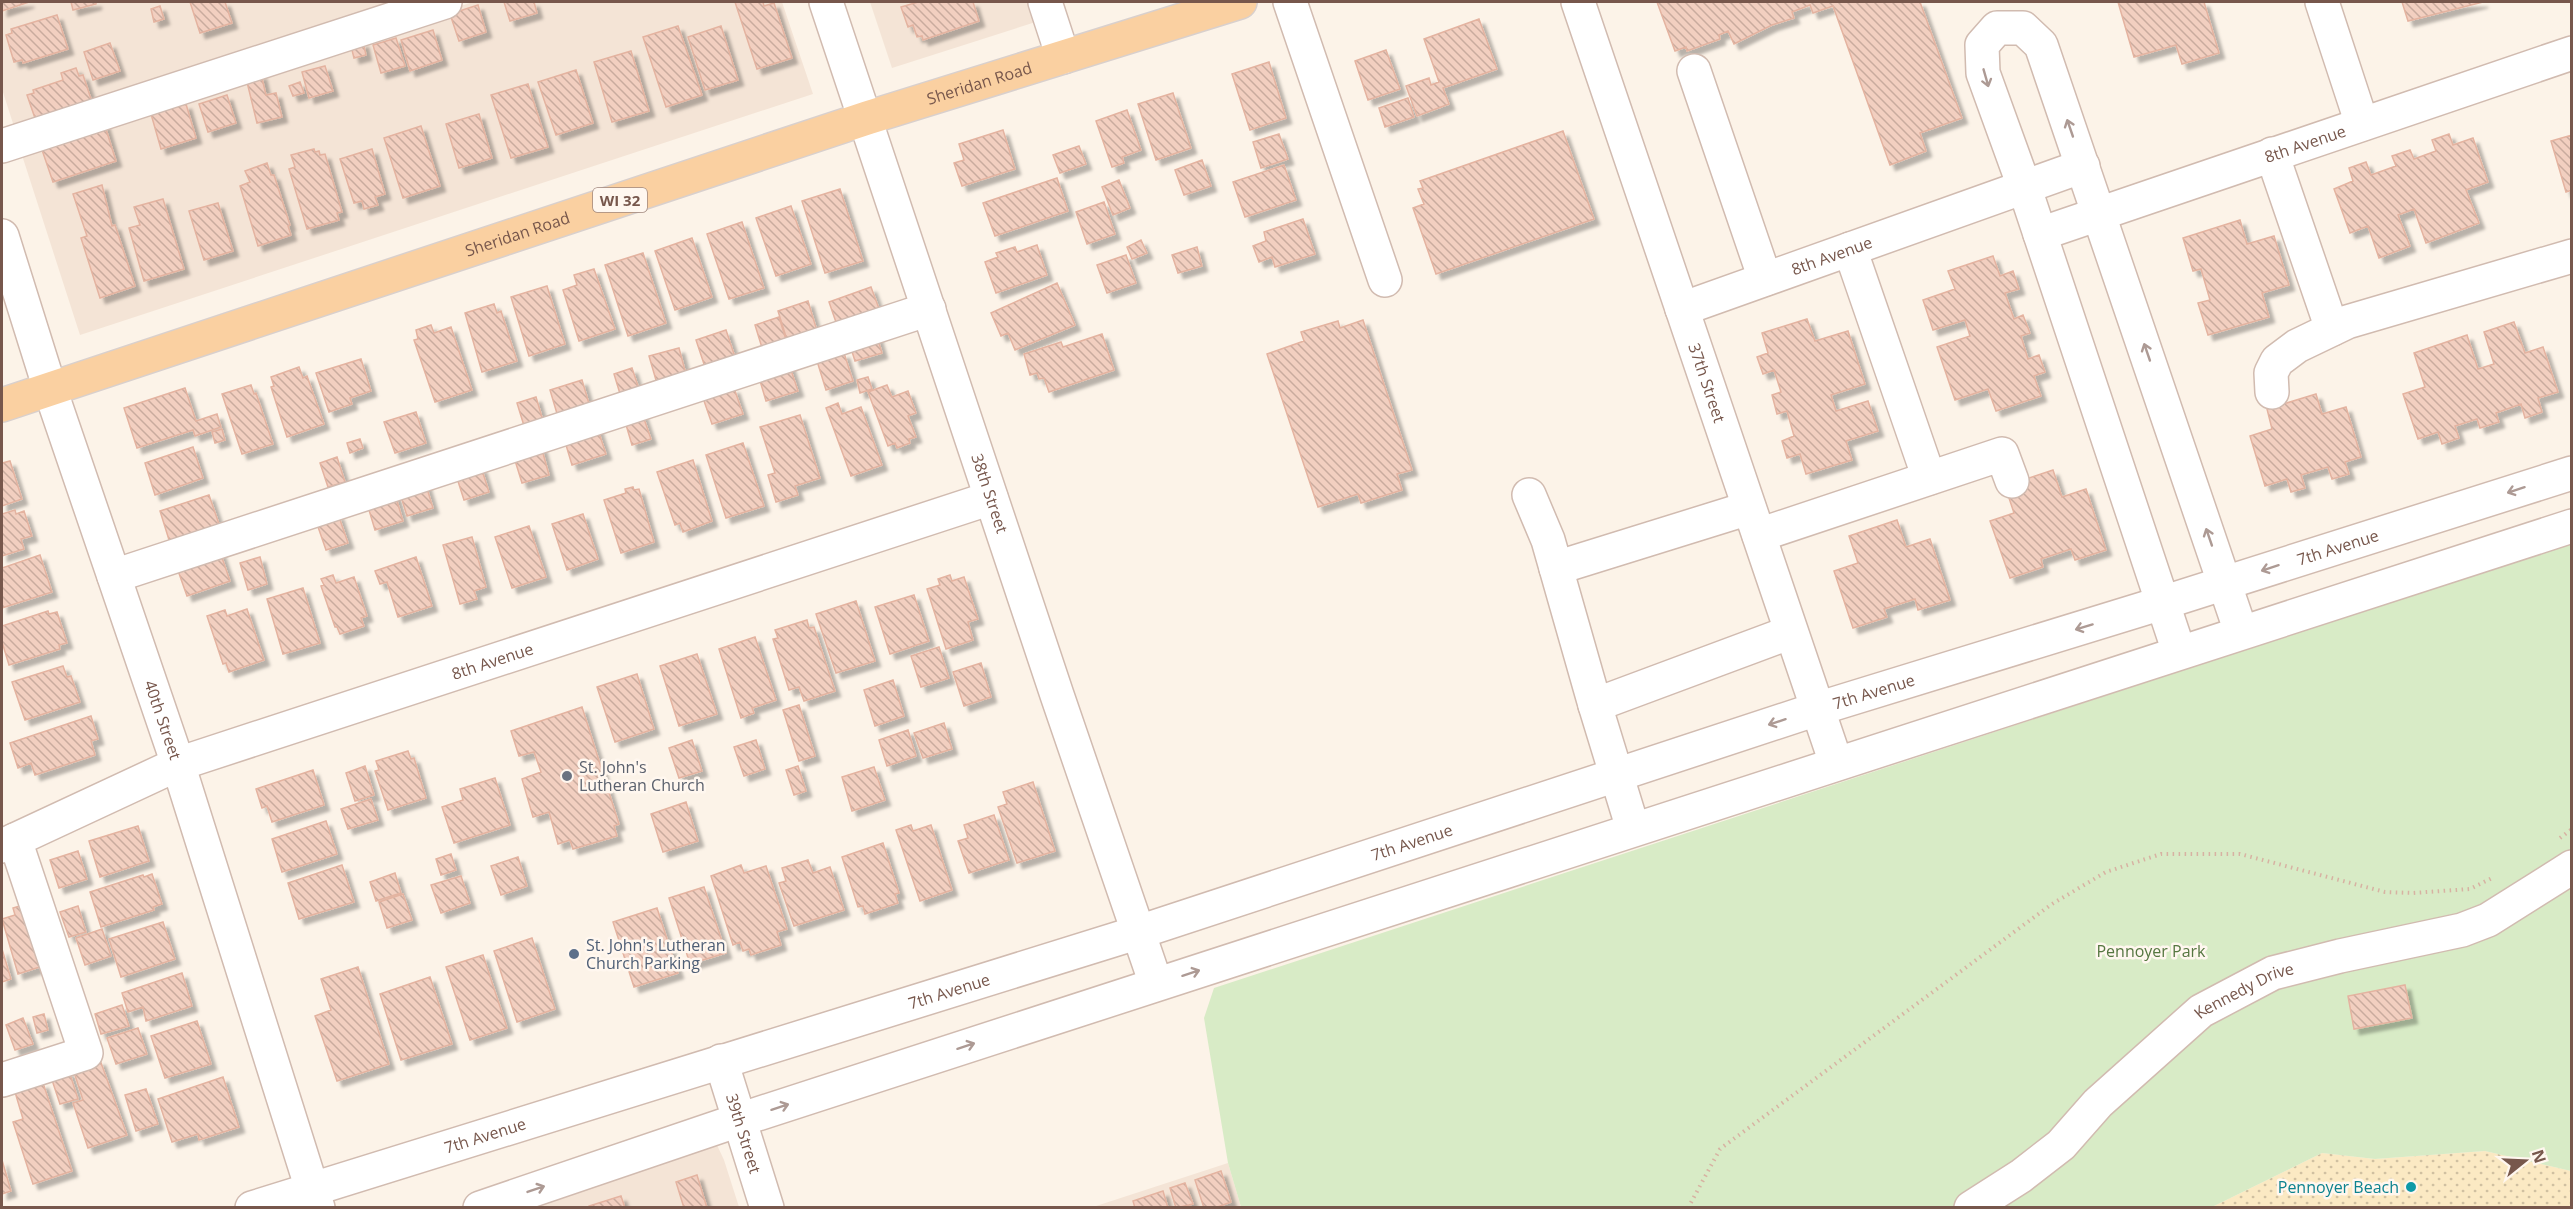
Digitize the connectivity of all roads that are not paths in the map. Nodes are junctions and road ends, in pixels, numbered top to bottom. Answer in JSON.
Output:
{"nodes":[{"id":1,"x":445,"y":2,"type":"edge"},
{"id":2,"x":826,"y":2,"type":"edge"},
{"id":3,"x":1045,"y":2,"type":"edge"},
{"id":4,"x":1240,"y":2,"type":"edge"},
{"id":5,"x":1290,"y":2,"type":"edge"},
{"id":6,"x":1578,"y":2,"type":"edge"},
{"id":7,"x":2322,"y":2,"type":"edge"},
{"id":8,"x":2571,"y":53,"type":"edge"},
{"id":9,"x":1064,"y":57,"type":"junction"},
{"id":10,"x":1694,"y":71,"type":"dead end"},
{"id":11,"x":867,"y":118,"type":"junction"},
{"id":12,"x":2362,"y":124,"type":"junction"},
{"id":13,"x":2,"y":146,"type":"edge"},
{"id":14,"x":2272,"y":154,"type":"junction"},
{"id":15,"x":2083,"y":166,"type":"junction"},
{"id":16,"x":2024,"y":186,"type":"junction"},
{"id":17,"x":2100,"y":213,"type":"junction"},
{"id":18,"x":2040,"y":234,"type":"junction"},
{"id":19,"x":2,"y":236,"type":"edge"},
{"id":20,"x":1850,"y":249,"type":"junction"},
{"id":21,"x":2571,"y":256,"type":"edge"},
{"id":22,"x":1765,"y":279,"type":"junction"},
{"id":23,"x":1385,"y":280,"type":"dead end"},
{"id":24,"x":929,"y":309,"type":"junction"},
{"id":25,"x":1682,"y":309,"type":"junction"},
{"id":26,"x":2332,"y":329,"type":"junction"},
{"id":27,"x":50,"y":389,"type":"junction"},
{"id":28,"x":2272,"y":392,"type":"dead end"},
{"id":29,"x":2,"y":405,"type":"edge"},
{"id":30,"x":2571,"y":473,"type":"edge"},
{"id":31,"x":1929,"y":478,"type":"junction"},
{"id":32,"x":2012,"y":481,"type":"dead end"},
{"id":33,"x":1529,"y":495,"type":"dead end"},
{"id":34,"x":991,"y":498,"type":"junction"},
{"id":35,"x":1754,"y":521,"type":"junction"},
{"id":36,"x":2571,"y":526,"type":"edge"},
{"id":37,"x":1556,"y":568,"type":"junction"},
{"id":38,"x":114,"y":576,"type":"junction"},
{"id":39,"x":2225,"y":582,"type":"junction"},
{"id":40,"x":2162,"y":603,"type":"junction"},
{"id":41,"x":1791,"y":632,"type":"junction"},
{"id":42,"x":2241,"y":632,"type":"junction"},
{"id":43,"x":2179,"y":652,"type":"junction"},
{"id":44,"x":1594,"y":705,"type":"junction"},
{"id":45,"x":1817,"y":709,"type":"junction"},
{"id":46,"x":1836,"y":763,"type":"junction"},
{"id":47,"x":178,"y":764,"type":"junction"},
{"id":48,"x":1617,"y":775,"type":"junction"},
{"id":49,"x":1633,"y":829,"type":"junction"},
{"id":50,"x":8,"y":843,"type":"edge"},
{"id":51,"x":2563,"y":854,"type":"edge"},
{"id":52,"x":1136,"y":933,"type":"junction"},
{"id":53,"x":1155,"y":984,"type":"junction"},
{"id":54,"x":721,"y":1061,"type":"junction"},
{"id":55,"x":2,"y":1080,"type":"edge"},
{"id":56,"x":740,"y":1120,"type":"junction"},
{"id":57,"x":314,"y":1197,"type":"edge"},
{"id":58,"x":252,"y":1208,"type":"edge"},
{"id":59,"x":480,"y":1208,"type":"edge"},
{"id":60,"x":767,"y":1208,"type":"edge"},
{"id":61,"x":1971,"y":1208,"type":"edge"}],
"edges":[{"from":1,"to":13,"type":"street"},
{"from":2,"to":11,"type":"street","name":"38th Street"},
{"from":3,"to":9,"type":"street"},
{"from":4,"to":9,"type":"main road","name":"Sheridan Road","number":"WI 32"},
{"from":5,"to":23,"type":"street"},
{"from":6,"to":25,"type":"street","name":"37th Street"},
{"from":7,"to":12,"type":"street"},
{"from":8,"to":12,"type":"street","name":"8th Avenue"},
{"from":9,"to":11,"type":"main road","name":"Sheridan Road","number":"WI 32"},
{"from":10,"to":22,"type":"street"},
{"from":11,"to":24,"type":"street","name":"38th Street"},
{"from":11,"to":27,"type":"main road","name":"Sheridan Road","number":"WI 32"},
{"from":12,"to":14,"type":"street","name":"8th Avenue"},
{"from":14,"to":17,"type":"street","name":"8th Avenue"},
{"from":14,"to":26,"type":"street"},
{"from":15,"to":16,"type":"street","name":"8th Avenue"},
{"from":15,"to":16,"type":"street","one_way":true},
{"from":15,"to":17,"type":"street"},
{"from":16,"to":18,"type":"street"},
{"from":16,"to":20,"type":"street","name":"8th Avenue"},
{"from":17,"to":18,"type":"street","name":"8th Avenue"},
{"from":39,"to":17,"type":"street","one_way":true},
{"from":18,"to":40,"type":"street"},
{"from":19,"to":27,"type":"street","name":"40th Street"},
{"from":20,"to":22,"type":"street","name":"8th Avenue"},
{"from":20,"to":31,"type":"street"},
{"from":21,"to":26,"type":"street"},
{"from":22,"to":25,"type":"street","name":"8th Avenue"},
{"from":24,"to":34,"type":"street","name":"38th Street"},
{"from":24,"to":38,"type":"street"},
{"from":25,"to":35,"type":"street","name":"37th Street"},
{"from":26,"to":28,"type":"street"},
{"from":27,"to":29,"type":"main road","name":"Sheridan Road","number":"WI 32"},
{"from":27,"to":38,"type":"street","name":"40th Street"},
{"from":30,"to":39,"type":"street","name":"7th Avenue","one_way":true},
{"from":31,"to":32,"type":"street"},
{"from":31,"to":35,"type":"street"},
{"from":33,"to":37,"type":"street"},
{"from":34,"to":47,"type":"street","name":"8th Avenue"},
{"from":34,"to":52,"type":"street","name":"38th Street"},
{"from":35,"to":37,"type":"street"},
{"from":35,"to":41,"type":"street","name":"37th Street"},
{"from":36,"to":42,"type":"street"},
{"from":37,"to":44,"type":"street"},
{"from":38,"to":47,"type":"street","name":"40th Street"},
{"from":39,"to":40,"type":"street","name":"7th Avenue"},
{"from":39,"to":42,"type":"street"},
{"from":40,"to":43,"type":"street"},
{"from":40,"to":45,"type":"street","name":"7th Avenue","one_way":true},
{"from":41,"to":44,"type":"street"},
{"from":41,"to":45,"type":"street","name":"37th Street"},
{"from":42,"to":43,"type":"street"},
{"from":43,"to":46,"type":"street"},
{"from":44,"to":48,"type":"street"},
{"from":45,"to":46,"type":"street","name":"37th Street"},
{"from":45,"to":48,"type":"street","name":"7th Avenue","one_way":true},
{"from":46,"to":49,"type":"street"},
{"from":47,"to":50,"type":"street","name":"8th Avenue"},
{"from":47,"to":57,"type":"street","name":"40th Street"},
{"from":48,"to":49,"type":"street"},
{"from":48,"to":52,"type":"street","name":"7th Avenue"},
{"from":53,"to":49,"type":"street","one_way":true},
{"from":50,"to":55,"type":"street"},
{"from":51,"to":61,"type":"street","name":"Kennedy Drive"},
{"from":52,"to":53,"type":"street","name":"38th Street"},
{"from":52,"to":54,"type":"street","name":"7th Avenue"},
{"from":56,"to":53,"type":"street","one_way":true},
{"from":54,"to":56,"type":"street","name":"39th Street"},
{"from":54,"to":57,"type":"street","name":"7th Avenue"},
{"from":59,"to":56,"type":"street","one_way":true},
{"from":56,"to":60,"type":"street","name":"39th Street"},
{"from":57,"to":58,"type":"street","name":"7th Avenue"}]}
